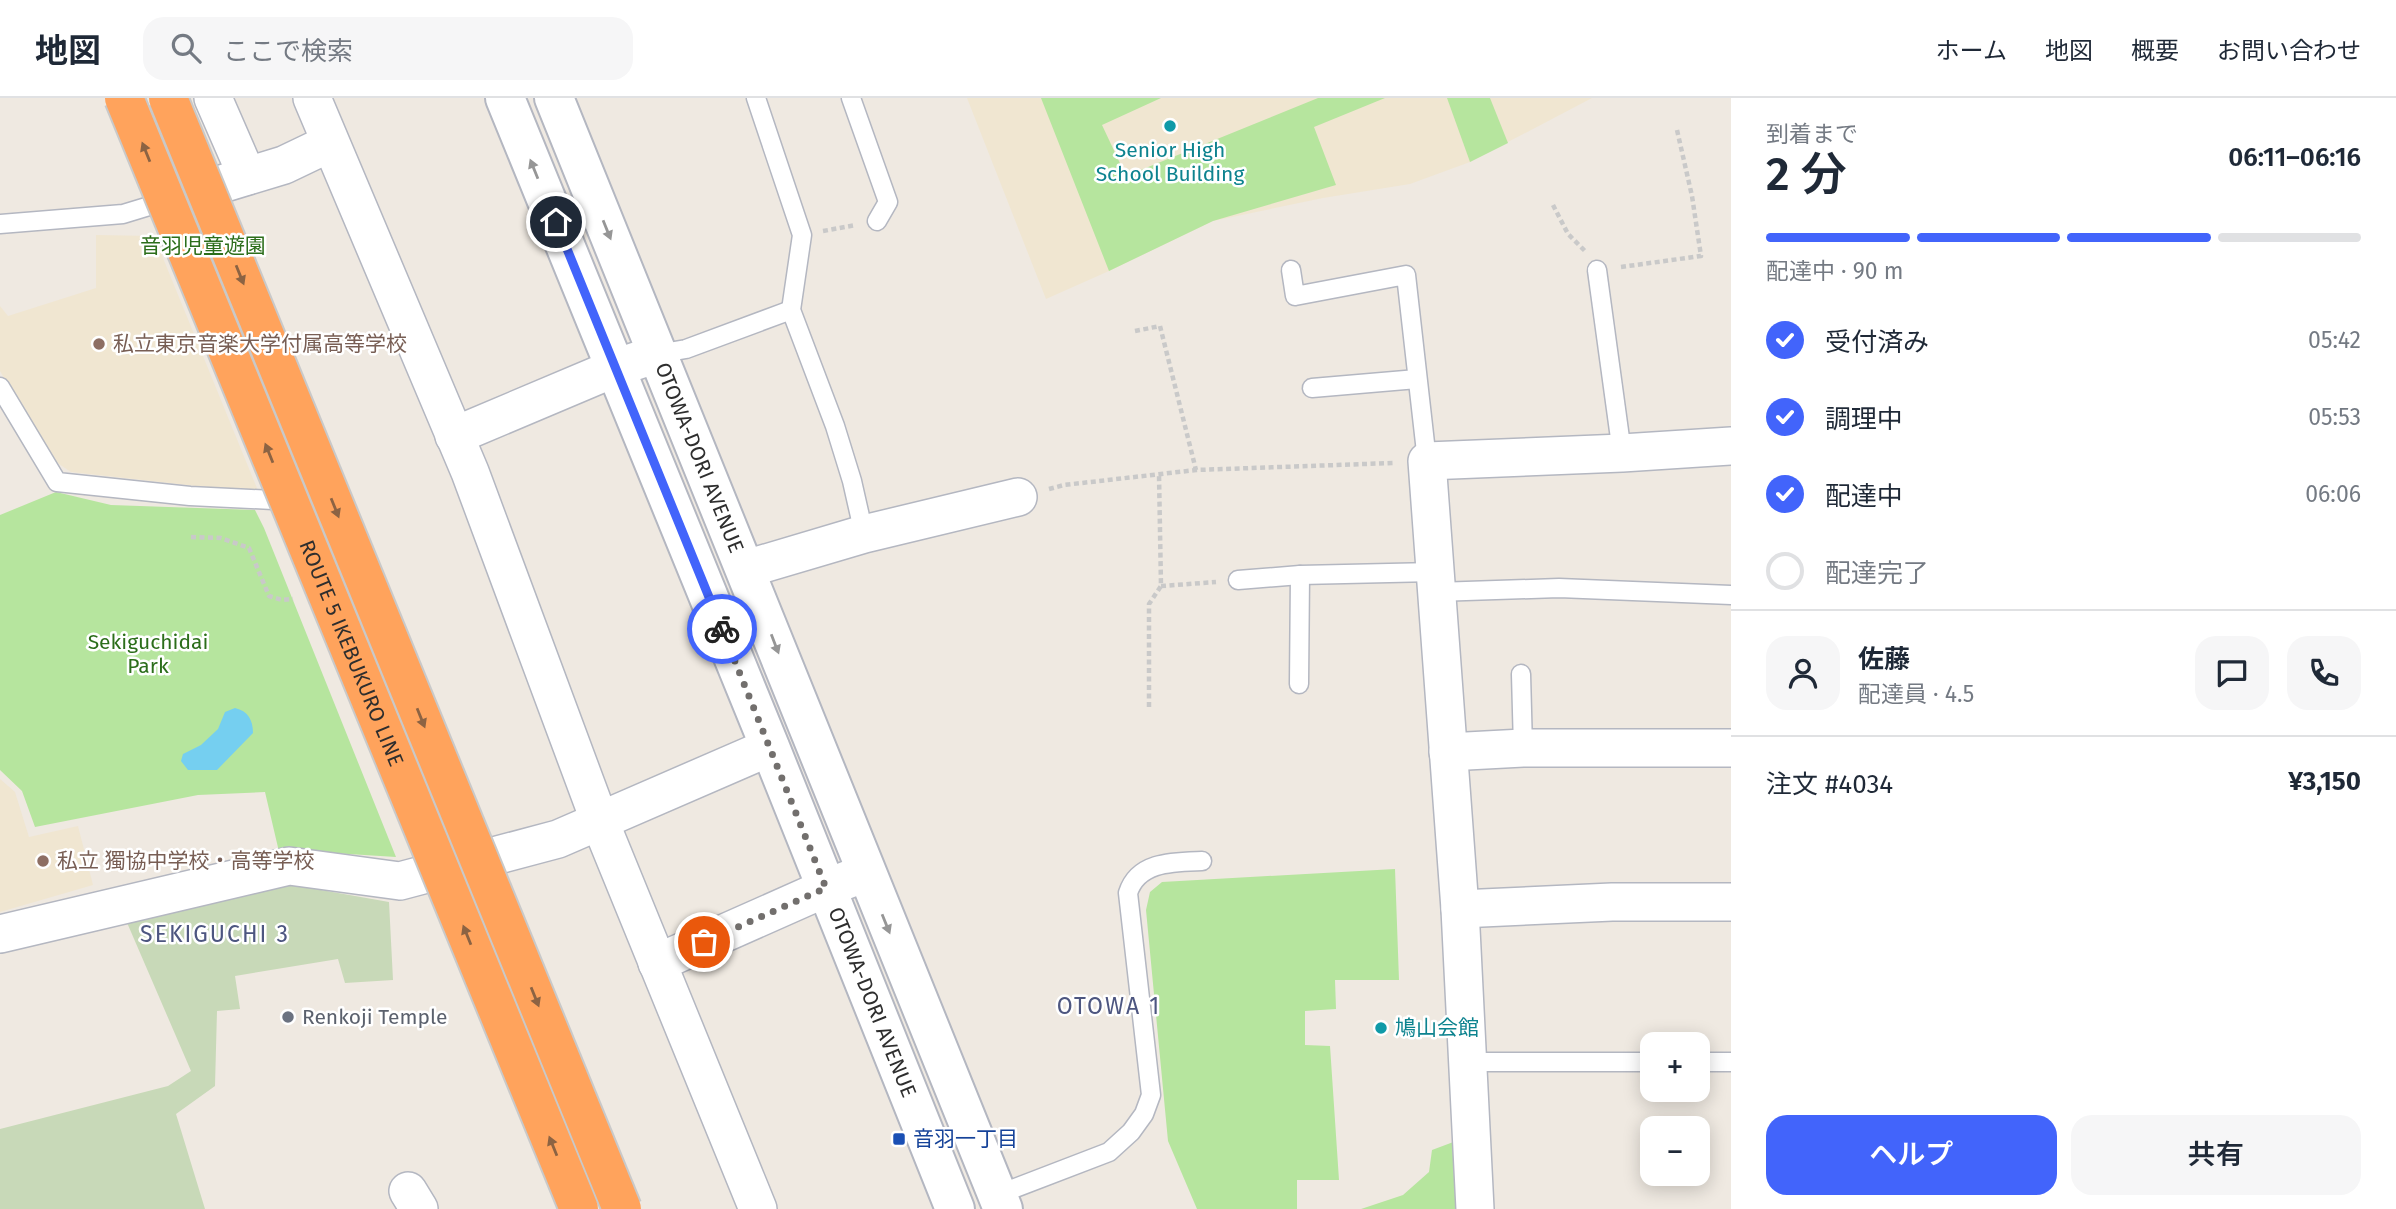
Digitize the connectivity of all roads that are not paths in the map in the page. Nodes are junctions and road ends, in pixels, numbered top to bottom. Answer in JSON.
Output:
{"nodes":[{"id":1,"x":124,"y":98,"type":"edge"},
{"id":2,"x":168,"y":98,"type":"edge"},
{"id":3,"x":213,"y":98,"type":"edge"},
{"id":4,"x":312,"y":98,"type":"edge"},
{"id":5,"x":505,"y":98,"type":"edge"},
{"id":6,"x":554,"y":98,"type":"edge"},
{"id":7,"x":756,"y":98,"type":"edge"},
{"id":8,"x":851,"y":98,"type":"edge"},
{"id":9,"x":330,"y":143,"type":"junction"},
{"id":10,"x":247,"y":176,"type":"junction"},
{"id":11,"x":182,"y":196,"type":"joint"},
{"id":12,"x":877,"y":221,"type":"road end"},
{"id":13,"x":0,"y":224,"type":"edge"},
{"id":14,"x":1291,"y":270,"type":"dead end"},
{"id":15,"x":1597,"y":270,"type":"road end"},
{"id":16,"x":791,"y":310,"type":"junction"},
{"id":17,"x":657,"y":354,"type":"junction"},
{"id":18,"x":615,"y":368,"type":"junction"},
{"id":19,"x":1417,"y":379,"type":"junction"},
{"id":20,"x":0,"y":387,"type":"edge"},
{"id":21,"x":1312,"y":388,"type":"dead end"},
{"id":22,"x":454,"y":436,"type":"junction"},
{"id":23,"x":1731,"y":446,"type":"edge"},
{"id":24,"x":1622,"y":453,"type":"junction"},
{"id":25,"x":1427,"y":461,"type":"junction"},
{"id":26,"x":1018,"y":497,"type":"road end"},
{"id":27,"x":273,"y":500,"type":"dead end"},
{"id":28,"x":864,"y":534,"type":"junction"},
{"id":29,"x":746,"y":569,"type":"junction"},
{"id":30,"x":1300,"y":575,"type":"junction"},
{"id":31,"x":1238,"y":580,"type":"road end"},
{"id":32,"x":1435,"y":582,"type":"junction"},
{"id":33,"x":1731,"y":595,"type":"edge"},
{"id":34,"x":1521,"y":674,"type":"dead end"},
{"id":35,"x":1299,"y":684,"type":"dead end"},
{"id":36,"x":770,"y":747,"type":"junction"},
{"id":37,"x":1523,"y":748,"type":"junction"},
{"id":38,"x":1731,"y":748,"type":"edge"},
{"id":39,"x":1448,"y":752,"type":"junction"},
{"id":40,"x":600,"y":822,"type":"junction"},
{"id":41,"x":1202,"y":861,"type":"dead end"},
{"id":42,"x":865,"y":873,"type":"junction"},
{"id":43,"x":826,"y":888,"type":"junction"},
{"id":44,"x":1731,"y":902,"type":"edge"},
{"id":45,"x":1460,"y":909,"type":"junction"},
{"id":46,"x":0,"y":934,"type":"edge"},
{"id":47,"x":657,"y":963,"type":"junction"},
{"id":48,"x":1468,"y":1062,"type":"junction"},
{"id":49,"x":1640,"y":1062,"type":"edge"},
{"id":50,"x":1710,"y":1062,"type":"edge"},
{"id":51,"x":1731,"y":1062,"type":"edge"},
{"id":52,"x":1000,"y":1202,"type":"edge"},
{"id":53,"x":579,"y":1209,"type":"edge"},
{"id":54,"x":622,"y":1209,"type":"edge"},
{"id":55,"x":758,"y":1209,"type":"edge"},
{"id":56,"x":955,"y":1209,"type":"edge"},
{"id":57,"x":1475,"y":1209,"type":"edge"}],
"edges":[{"from":53,"to":1,"type":"highway","name":"ROUTE 5 IKEBUKURO LINE","one_way":true,"bridge":true},
{"from":2,"to":54,"type":"highway","name":"ROUTE 5 IKEBUKURO LINE","one_way":true,"bridge":true},
{"from":3,"to":10,"type":"street"},
{"from":4,"to":9,"type":"street"},
{"from":18,"to":5,"type":"main road","name":"OTOWA-DORI AVENUE","one_way":true},
{"from":6,"to":17,"type":"main road","name":"OTOWA-DORI AVENUE","one_way":true},
{"from":7,"to":16,"type":"lane"},
{"from":8,"to":12,"type":"lane"},
{"from":9,"to":10,"type":"street"},
{"from":9,"to":22,"type":"street"},
{"from":10,"to":11,"type":"street"},
{"from":11,"to":13,"type":"lane"},
{"from":14,"to":19,"type":"lane"},
{"from":15,"to":24,"type":"lane"},
{"from":16,"to":17,"type":"lane"},
{"from":16,"to":28,"type":"lane"},
{"from":17,"to":18,"type":"street"},
{"from":17,"to":29,"type":"main road","name":"OTOWA-DORI AVENUE"},
{"from":18,"to":22,"type":"street"},
{"from":18,"to":36,"type":"main road","name":"OTOWA-DORI AVENUE"},
{"from":19,"to":21,"type":"lane"},
{"from":19,"to":25,"type":"lane"},
{"from":20,"to":27,"type":"lane"},
{"from":22,"to":40,"type":"street"},
{"from":23,"to":24,"type":"street"},
{"from":24,"to":25,"type":"street"},
{"from":25,"to":32,"type":"street"},
{"from":26,"to":28,"type":"street"},
{"from":28,"to":29,"type":"street"},
{"from":29,"to":42,"type":"main road","name":"OTOWA-DORI AVENUE","one_way":true},
{"from":30,"to":31,"type":"lane"},
{"from":30,"to":32,"type":"lane"},
{"from":30,"to":35,"type":"lane"},
{"from":32,"to":33,"type":"lane"},
{"from":32,"to":39,"type":"street"},
{"from":34,"to":37,"type":"lane"},
{"from":36,"to":40,"type":"street"},
{"from":36,"to":43,"type":"main road","name":"OTOWA-DORI AVENUE"},
{"from":37,"to":38,"type":"street"},
{"from":37,"to":39,"type":"street"},
{"from":39,"to":45,"type":"street"},
{"from":40,"to":46,"type":"street"},
{"from":40,"to":47,"type":"street"},
{"from":41,"to":52,"type":"lane"},
{"from":42,"to":43,"type":"street"},
{"from":42,"to":52,"type":"main road","name":"OTOWA-DORI AVENUE","one_way":true},
{"from":43,"to":47,"type":"street"},
{"from":43,"to":56,"type":"main road","name":"OTOWA-DORI AVENUE"},
{"from":44,"to":45,"type":"street"},
{"from":45,"to":48,"type":"street"},
{"from":47,"to":55,"type":"street"},
{"from":48,"to":49,"type":"lane"},
{"from":48,"to":57,"type":"street"},
{"from":50,"to":51,"type":"lane"}]}
